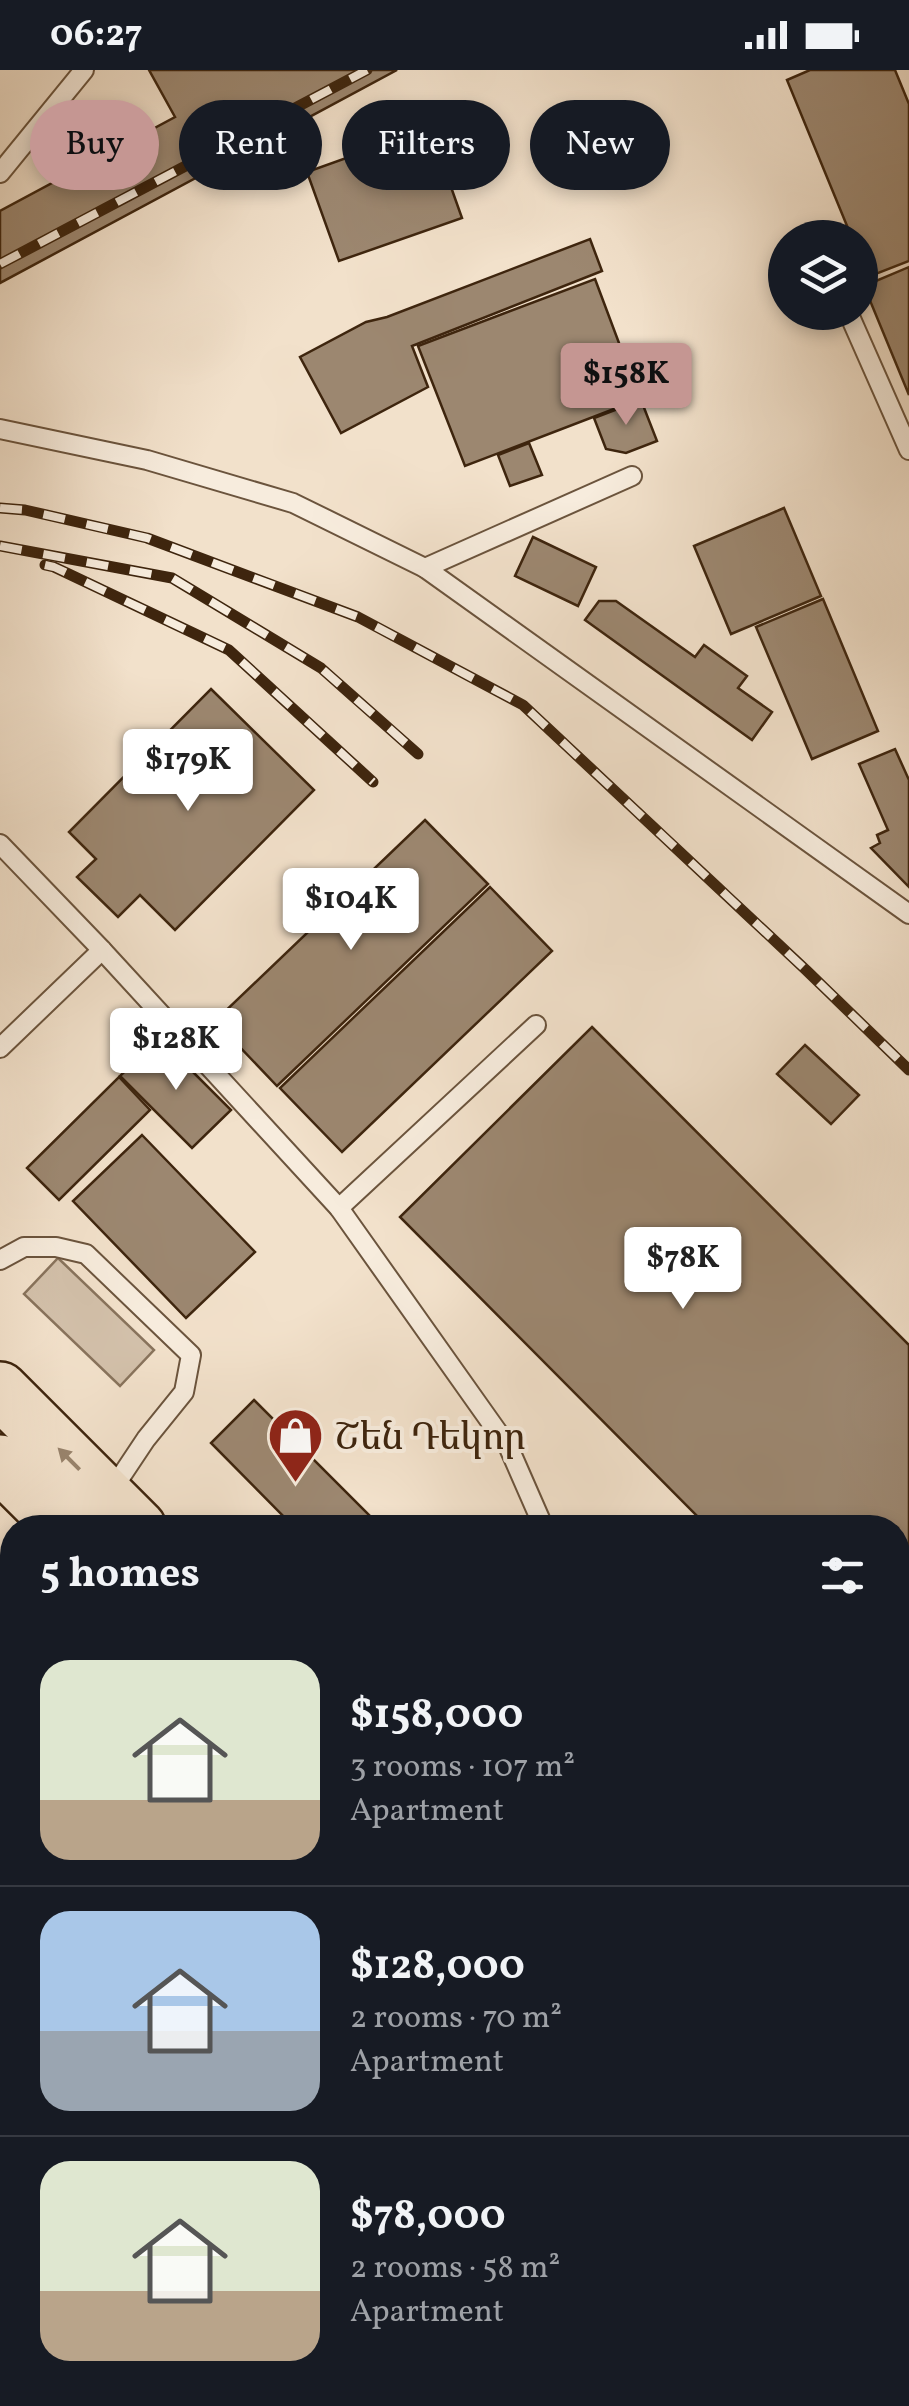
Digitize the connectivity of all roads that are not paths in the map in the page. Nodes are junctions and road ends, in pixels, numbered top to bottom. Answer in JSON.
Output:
{"nodes":[{"id":1,"x":84,"y":70,"type":"edge"},
{"id":2,"x":0,"y":172,"type":"edge"},
{"id":3,"x":856,"y":330,"type":"edge"},
{"id":4,"x":0,"y":429,"type":"edge"},
{"id":5,"x":909,"y":450,"type":"edge"},
{"id":6,"x":632,"y":476,"type":"dead end"},
{"id":7,"x":425,"y":568,"type":"junction"},
{"id":8,"x":0,"y":844,"type":"edge"},
{"id":9,"x":909,"y":914,"type":"edge"},
{"id":10,"x":102,"y":950,"type":"junction"},
{"id":11,"x":536,"y":1026,"type":"dead end"},
{"id":12,"x":0,"y":1048,"type":"edge"},
{"id":13,"x":339,"y":1208,"type":"junction"},
{"id":14,"x":0,"y":1260,"type":"edge"},
{"id":15,"x":0,"y":1390,"type":"edge"},
{"id":16,"x":0,"y":1462,"type":"edge"},
{"id":17,"x":99,"y":1515,"type":"edge"},
{"id":18,"x":101,"y":1515,"type":"edge"},
{"id":19,"x":104,"y":1515,"type":"edge"},
{"id":20,"x":538,"y":1515,"type":"edge"}],
"edges":[{"from":1,"to":2,"type":"lane"},
{"from":3,"to":5,"type":"lane"},
{"from":4,"to":7,"type":"lane"},
{"from":6,"to":7,"type":"lane"},
{"from":7,"to":9,"type":"lane"},
{"from":8,"to":10,"type":"lane"},
{"from":10,"to":12,"type":"lane"},
{"from":10,"to":13,"type":"lane"},
{"from":11,"to":13,"type":"lane"},
{"from":13,"to":20,"type":"lane"},
{"from":14,"to":19,"type":"lane"},
{"from":18,"to":15,"type":"highway","one_way":true},
{"from":16,"to":17,"type":"highway"}]}
